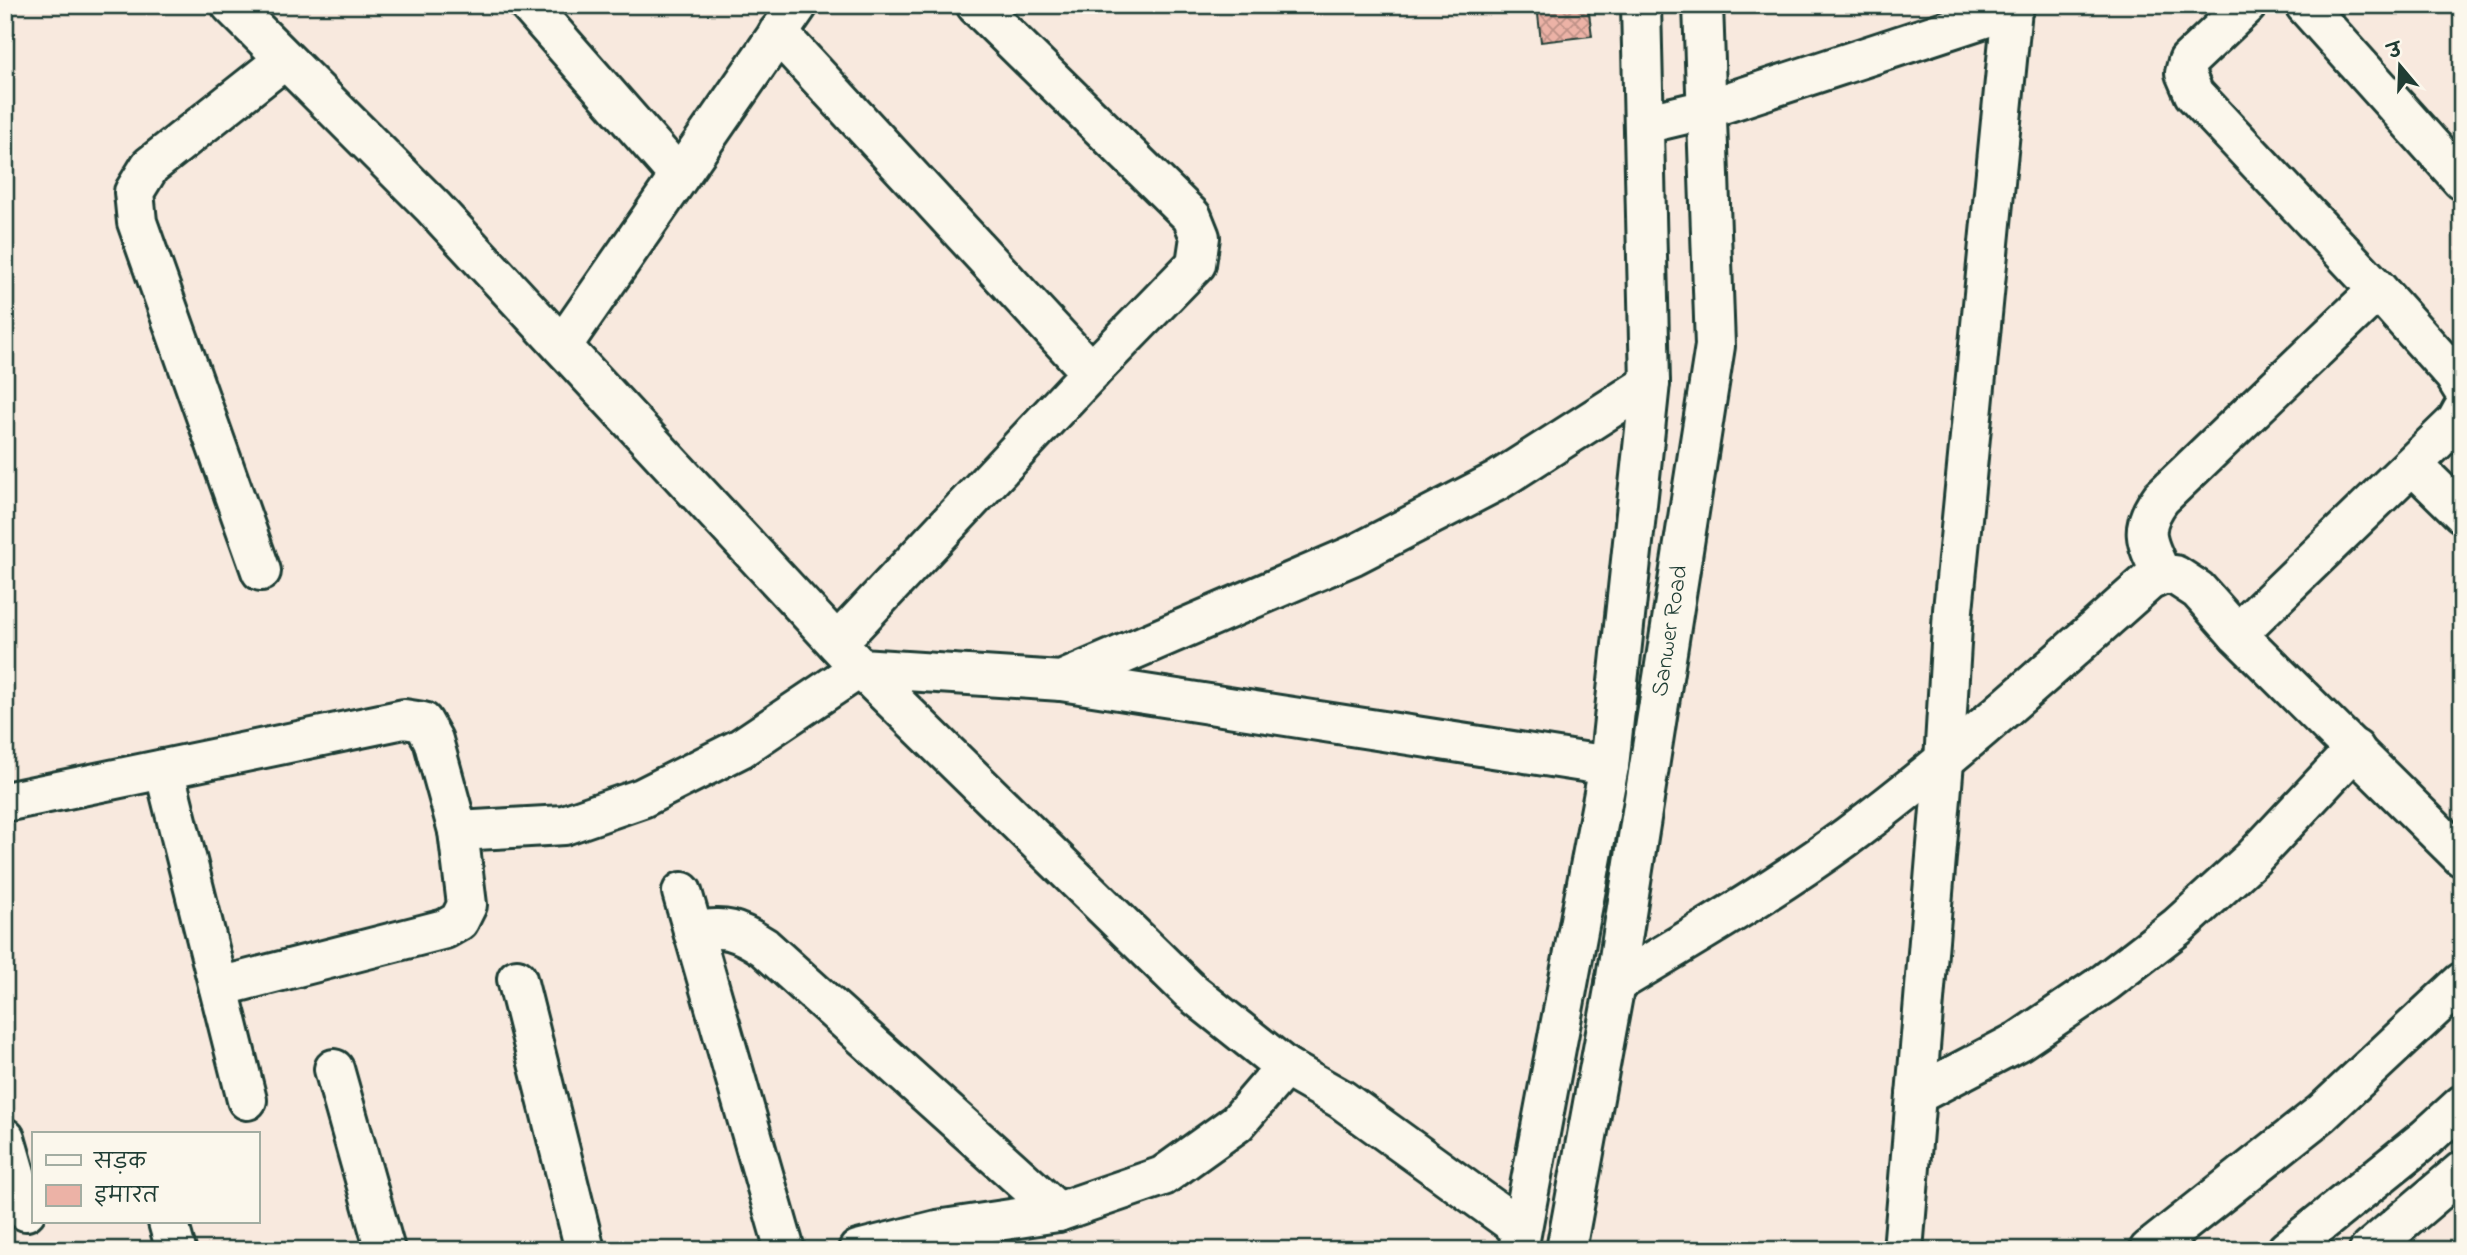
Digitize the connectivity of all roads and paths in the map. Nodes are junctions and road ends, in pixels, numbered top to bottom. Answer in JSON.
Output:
{"nodes":[{"id":1,"x":232,"y":5,"type":"edge"},
{"id":2,"x":529,"y":5,"type":"edge"},
{"id":3,"x":976,"y":5,"type":"edge"},
{"id":4,"x":1641,"y":5,"type":"edge"},
{"id":5,"x":1703,"y":5,"type":"edge"},
{"id":6,"x":2247,"y":5,"type":"edge"},
{"id":7,"x":2305,"y":5,"type":"edge"},
{"id":8,"x":2013,"y":7,"type":"edge"},
{"id":9,"x":788,"y":19,"type":"edge"},
{"id":10,"x":284,"y":60,"type":"junction"},
{"id":11,"x":1707,"y":109,"type":"junction"},
{"id":12,"x":1644,"y":124,"type":"junction"},
{"id":13,"x":679,"y":176,"type":"junction"},
{"id":14,"x":2462,"y":180,"type":"edge"},
{"id":15,"x":2378,"y":290,"type":"junction"},
{"id":16,"x":562,"y":346,"type":"junction"},
{"id":17,"x":1091,"y":372,"type":"junction"},
{"id":18,"x":1650,"y":383,"type":"junction"},
{"id":19,"x":2462,"y":388,"type":"edge"},
{"id":20,"x":2462,"y":411,"type":"edge"},
{"id":21,"x":2413,"y":465,"type":"junction"},
{"id":22,"x":2462,"y":513,"type":"edge"},
{"id":23,"x":261,"y":571,"type":"dead end"},
{"id":24,"x":2162,"y":575,"type":"junction"},
{"id":25,"x":2237,"y":634,"type":"junction"},
{"id":26,"x":849,"y":656,"type":"junction"},
{"id":27,"x":1062,"y":681,"type":"junction"},
{"id":28,"x":2355,"y":749,"type":"junction"},
{"id":29,"x":1944,"y":762,"type":"junction"},
{"id":30,"x":1609,"y":766,"type":"junction"},
{"id":31,"x":164,"y":768,"type":"junction"},
{"id":32,"x":5,"y":802,"type":"edge"},
{"id":33,"x":458,"y":831,"type":"junction"},
{"id":34,"x":2462,"y":857,"type":"edge"},
{"id":35,"x":682,"y":892,"type":"dead end"},
{"id":36,"x":694,"y":932,"type":"junction"},
{"id":37,"x":517,"y":979,"type":"dead end"},
{"id":38,"x":2462,"y":982,"type":"edge"},
{"id":39,"x":1615,"y":985,"type":"junction"},
{"id":40,"x":219,"y":987,"type":"junction"},
{"id":41,"x":334,"y":1069,"type":"dead end"},
{"id":42,"x":1295,"y":1072,"type":"junction"},
{"id":43,"x":1916,"y":1095,"type":"junction"},
{"id":44,"x":247,"y":1100,"type":"dead end"},
{"id":45,"x":2462,"y":1105,"type":"edge"},
{"id":46,"x":5,"y":1138,"type":"edge"},
{"id":47,"x":2462,"y":1171,"type":"edge"},
{"id":48,"x":2365,"y":1187,"type":"junction"},
{"id":49,"x":26,"y":1211,"type":"dead end"},
{"id":50,"x":1058,"y":1212,"type":"junction"},
{"id":51,"x":169,"y":1224,"type":"edge"},
{"id":52,"x":1519,"y":1239,"type":"edge"},
{"id":53,"x":2384,"y":1244,"type":"edge"},
{"id":54,"x":176,"y":1250,"type":"edge"},
{"id":55,"x":385,"y":1250,"type":"edge"},
{"id":56,"x":585,"y":1250,"type":"edge"},
{"id":57,"x":785,"y":1250,"type":"edge"},
{"id":58,"x":858,"y":1250,"type":"edge"},
{"id":59,"x":1566,"y":1250,"type":"edge"},
{"id":60,"x":1903,"y":1250,"type":"edge"},
{"id":61,"x":2149,"y":1250,"type":"edge"},
{"id":62,"x":2287,"y":1250,"type":"edge"}],
"edges":[{"from":1,"to":10,"type":"street"},
{"from":2,"to":13,"type":"street"},
{"from":3,"to":17,"type":"street"},
{"from":4,"to":12,"type":"street","name":"Sanwer Road"},
{"from":5,"to":11,"type":"street","name":"Sanwer Road"},
{"from":6,"to":15,"type":"street"},
{"from":7,"to":14,"type":"street"},
{"from":8,"to":11,"type":"street"},
{"from":8,"to":29,"type":"street"},
{"from":9,"to":13,"type":"street"},
{"from":9,"to":17,"type":"street"},
{"from":10,"to":16,"type":"street"},
{"from":10,"to":23,"type":"street"},
{"from":11,"to":12,"type":"street"},
{"from":11,"to":39,"type":"street","name":"Sanwer Road"},
{"from":12,"to":18,"type":"street","name":"Sanwer Road"},
{"from":13,"to":16,"type":"street"},
{"from":15,"to":19,"type":"street"},
{"from":15,"to":24,"type":"street"},
{"from":16,"to":26,"type":"street"},
{"from":17,"to":26,"type":"street"},
{"from":18,"to":27,"type":"street"},
{"from":18,"to":30,"type":"street","name":"Sanwer Road"},
{"from":20,"to":21,"type":"street"},
{"from":21,"to":22,"type":"street"},
{"from":21,"to":25,"type":"street"},
{"from":24,"to":25,"type":"street"},
{"from":24,"to":29,"type":"street"},
{"from":25,"to":28,"type":"street"},
{"from":26,"to":27,"type":"street"},
{"from":26,"to":33,"type":"street"},
{"from":26,"to":42,"type":"street"},
{"from":27,"to":30,"type":"street"},
{"from":28,"to":34,"type":"street"},
{"from":28,"to":43,"type":"street"},
{"from":29,"to":39,"type":"street"},
{"from":29,"to":43,"type":"street"},
{"from":30,"to":52,"type":"street","name":"Sanwer Road"},
{"from":31,"to":32,"type":"street"},
{"from":31,"to":33,"type":"street"},
{"from":31,"to":40,"type":"street"},
{"from":33,"to":40,"type":"street"},
{"from":35,"to":36,"type":"street"},
{"from":36,"to":50,"type":"street"},
{"from":36,"to":57,"type":"street"},
{"from":37,"to":56,"type":"street"},
{"from":38,"to":61,"type":"street"},
{"from":39,"to":59,"type":"street","name":"Sanwer Road"},
{"from":40,"to":44,"type":"street"},
{"from":41,"to":55,"type":"street"},
{"from":42,"to":50,"type":"street"},
{"from":42,"to":52,"type":"street"},
{"from":43,"to":60,"type":"street"},
{"from":45,"to":48,"type":"street"},
{"from":46,"to":49,"type":"street"},
{"from":47,"to":53,"type":"street"},
{"from":48,"to":53,"type":"street"},
{"from":48,"to":62,"type":"street"},
{"from":50,"to":58,"type":"street"},
{"from":51,"to":54,"type":"street"}]}
